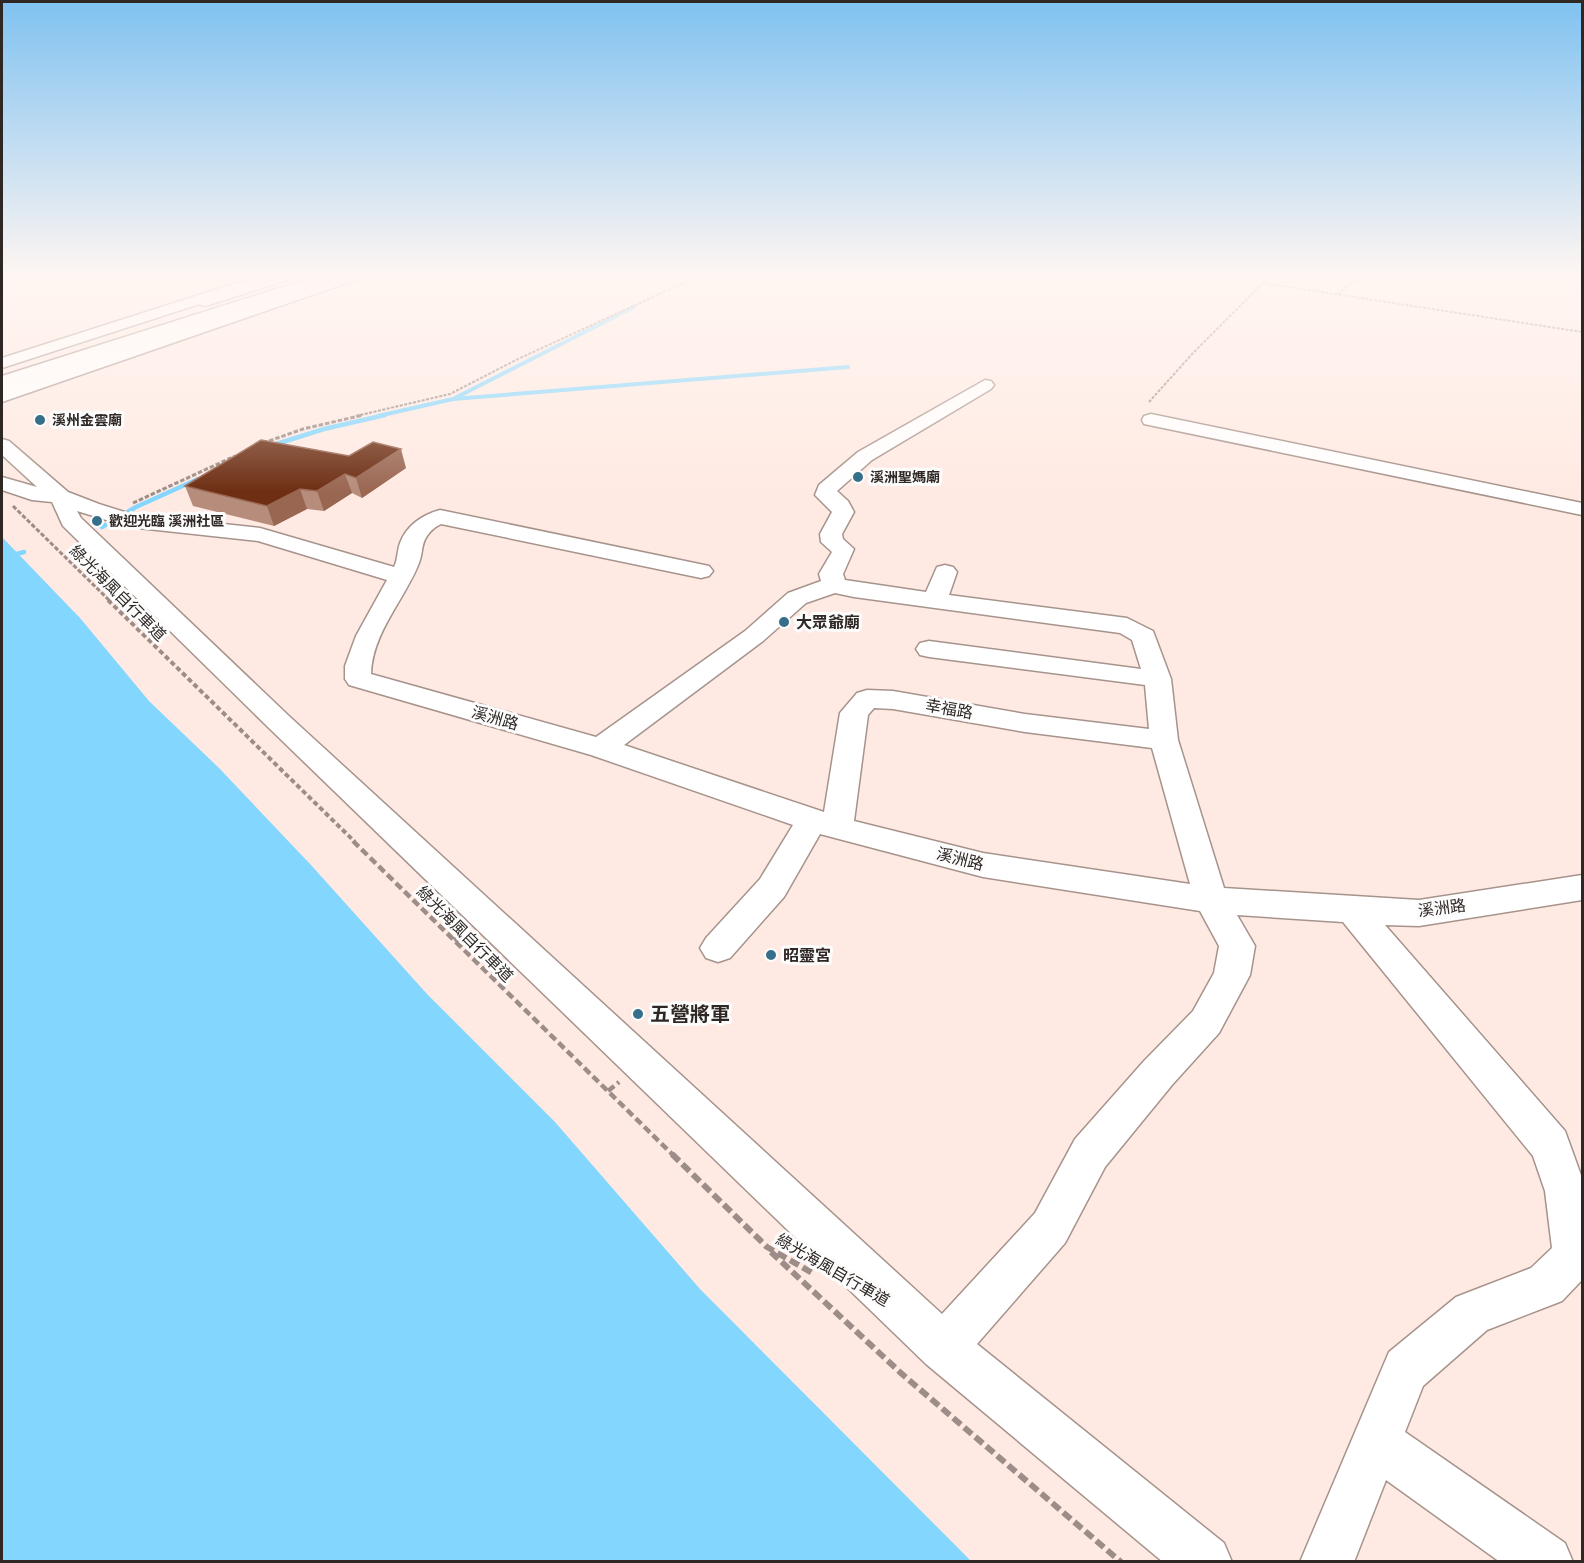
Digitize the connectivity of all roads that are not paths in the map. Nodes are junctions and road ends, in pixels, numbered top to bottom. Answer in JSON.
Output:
{"nodes":[{"id":1,"x":89,"y":347,"type":"edge"},
{"id":2,"x":93,"y":347,"type":"edge"},
{"id":3,"x":101,"y":347,"type":"edge"},
{"id":4,"x":107,"y":347,"type":"edge"},
{"id":5,"x":112,"y":347,"type":"edge"},
{"id":6,"x":114,"y":347,"type":"edge"},
{"id":7,"x":3,"y":380,"type":"edge"},
{"id":8,"x":985,"y":385,"type":"dead end"},
{"id":9,"x":1147,"y":414,"type":"road end"},
{"id":10,"x":2,"y":445,"type":"edge"},
{"id":11,"x":2,"y":483,"type":"edge"},
{"id":12,"x":59,"y":497,"type":"junction"},
{"id":13,"x":1582,"y":509,"type":"edge"},
{"id":14,"x":701,"y":571,"type":"dead end"},
{"id":15,"x":945,"y":572,"type":"dead end"},
{"id":16,"x":400,"y":576,"type":"junction"},
{"id":17,"x":834,"y":585,"type":"junction"},
{"id":18,"x":936,"y":599,"type":"junction"},
{"id":19,"x":929,"y":649,"type":"dead end"},
{"id":20,"x":1158,"y":679,"type":"junction"},
{"id":21,"x":1164,"y":740,"type":"junction"},
{"id":22,"x":601,"y":748,"type":"junction"},
{"id":23,"x":825,"y":824,"type":"junction"},
{"id":24,"x":1582,"y":887,"type":"edge"},
{"id":25,"x":1211,"y":900,"type":"junction"},
{"id":26,"x":1352,"y":910,"type":"junction"},
{"id":27,"x":718,"y":948,"type":"dead end"},
{"id":28,"x":943,"y":1347,"type":"junction"},
{"id":29,"x":1377,"y":1443,"type":"junction"},
{"id":30,"x":1205,"y":1562,"type":"edge"},
{"id":31,"x":1327,"y":1562,"type":"edge"},
{"id":32,"x":1546,"y":1562,"type":"edge"}],
"edges":[{"from":1,"to":7,"type":"street"},
{"from":2,"to":7,"type":"main road"},
{"from":3,"to":7,"type":"main road"},
{"from":4,"to":7,"type":"main road"},
{"from":5,"to":7,"type":"main road"},
{"from":6,"to":7,"type":"street"},
{"from":8,"to":17,"type":"street"},
{"from":9,"to":13,"type":"street"},
{"from":10,"to":12,"type":"street"},
{"from":11,"to":12,"type":"street"},
{"from":12,"to":16,"type":"street"},
{"from":12,"to":28,"type":"street"},
{"from":14,"to":16,"type":"street"},
{"from":15,"to":18,"type":"street"},
{"from":16,"to":22,"type":"street","name":"溪洲路"},
{"from":17,"to":18,"type":"street"},
{"from":17,"to":22,"type":"street"},
{"from":18,"to":20,"type":"street"},
{"from":19,"to":20,"type":"street"},
{"from":20,"to":21,"type":"street"},
{"from":21,"to":23,"type":"street","name":"幸福路"},
{"from":21,"to":25,"type":"street"},
{"from":22,"to":23,"type":"street","name":"溪洲路"},
{"from":23,"to":25,"type":"street","name":"溪洲路"},
{"from":23,"to":27,"type":"street"},
{"from":24,"to":26,"type":"street","name":"溪洲路"},
{"from":25,"to":26,"type":"street","name":"溪洲路"},
{"from":25,"to":28,"type":"street"},
{"from":26,"to":29,"type":"street"},
{"from":28,"to":30,"type":"street"},
{"from":29,"to":31,"type":"street"},
{"from":29,"to":32,"type":"street"}]}
